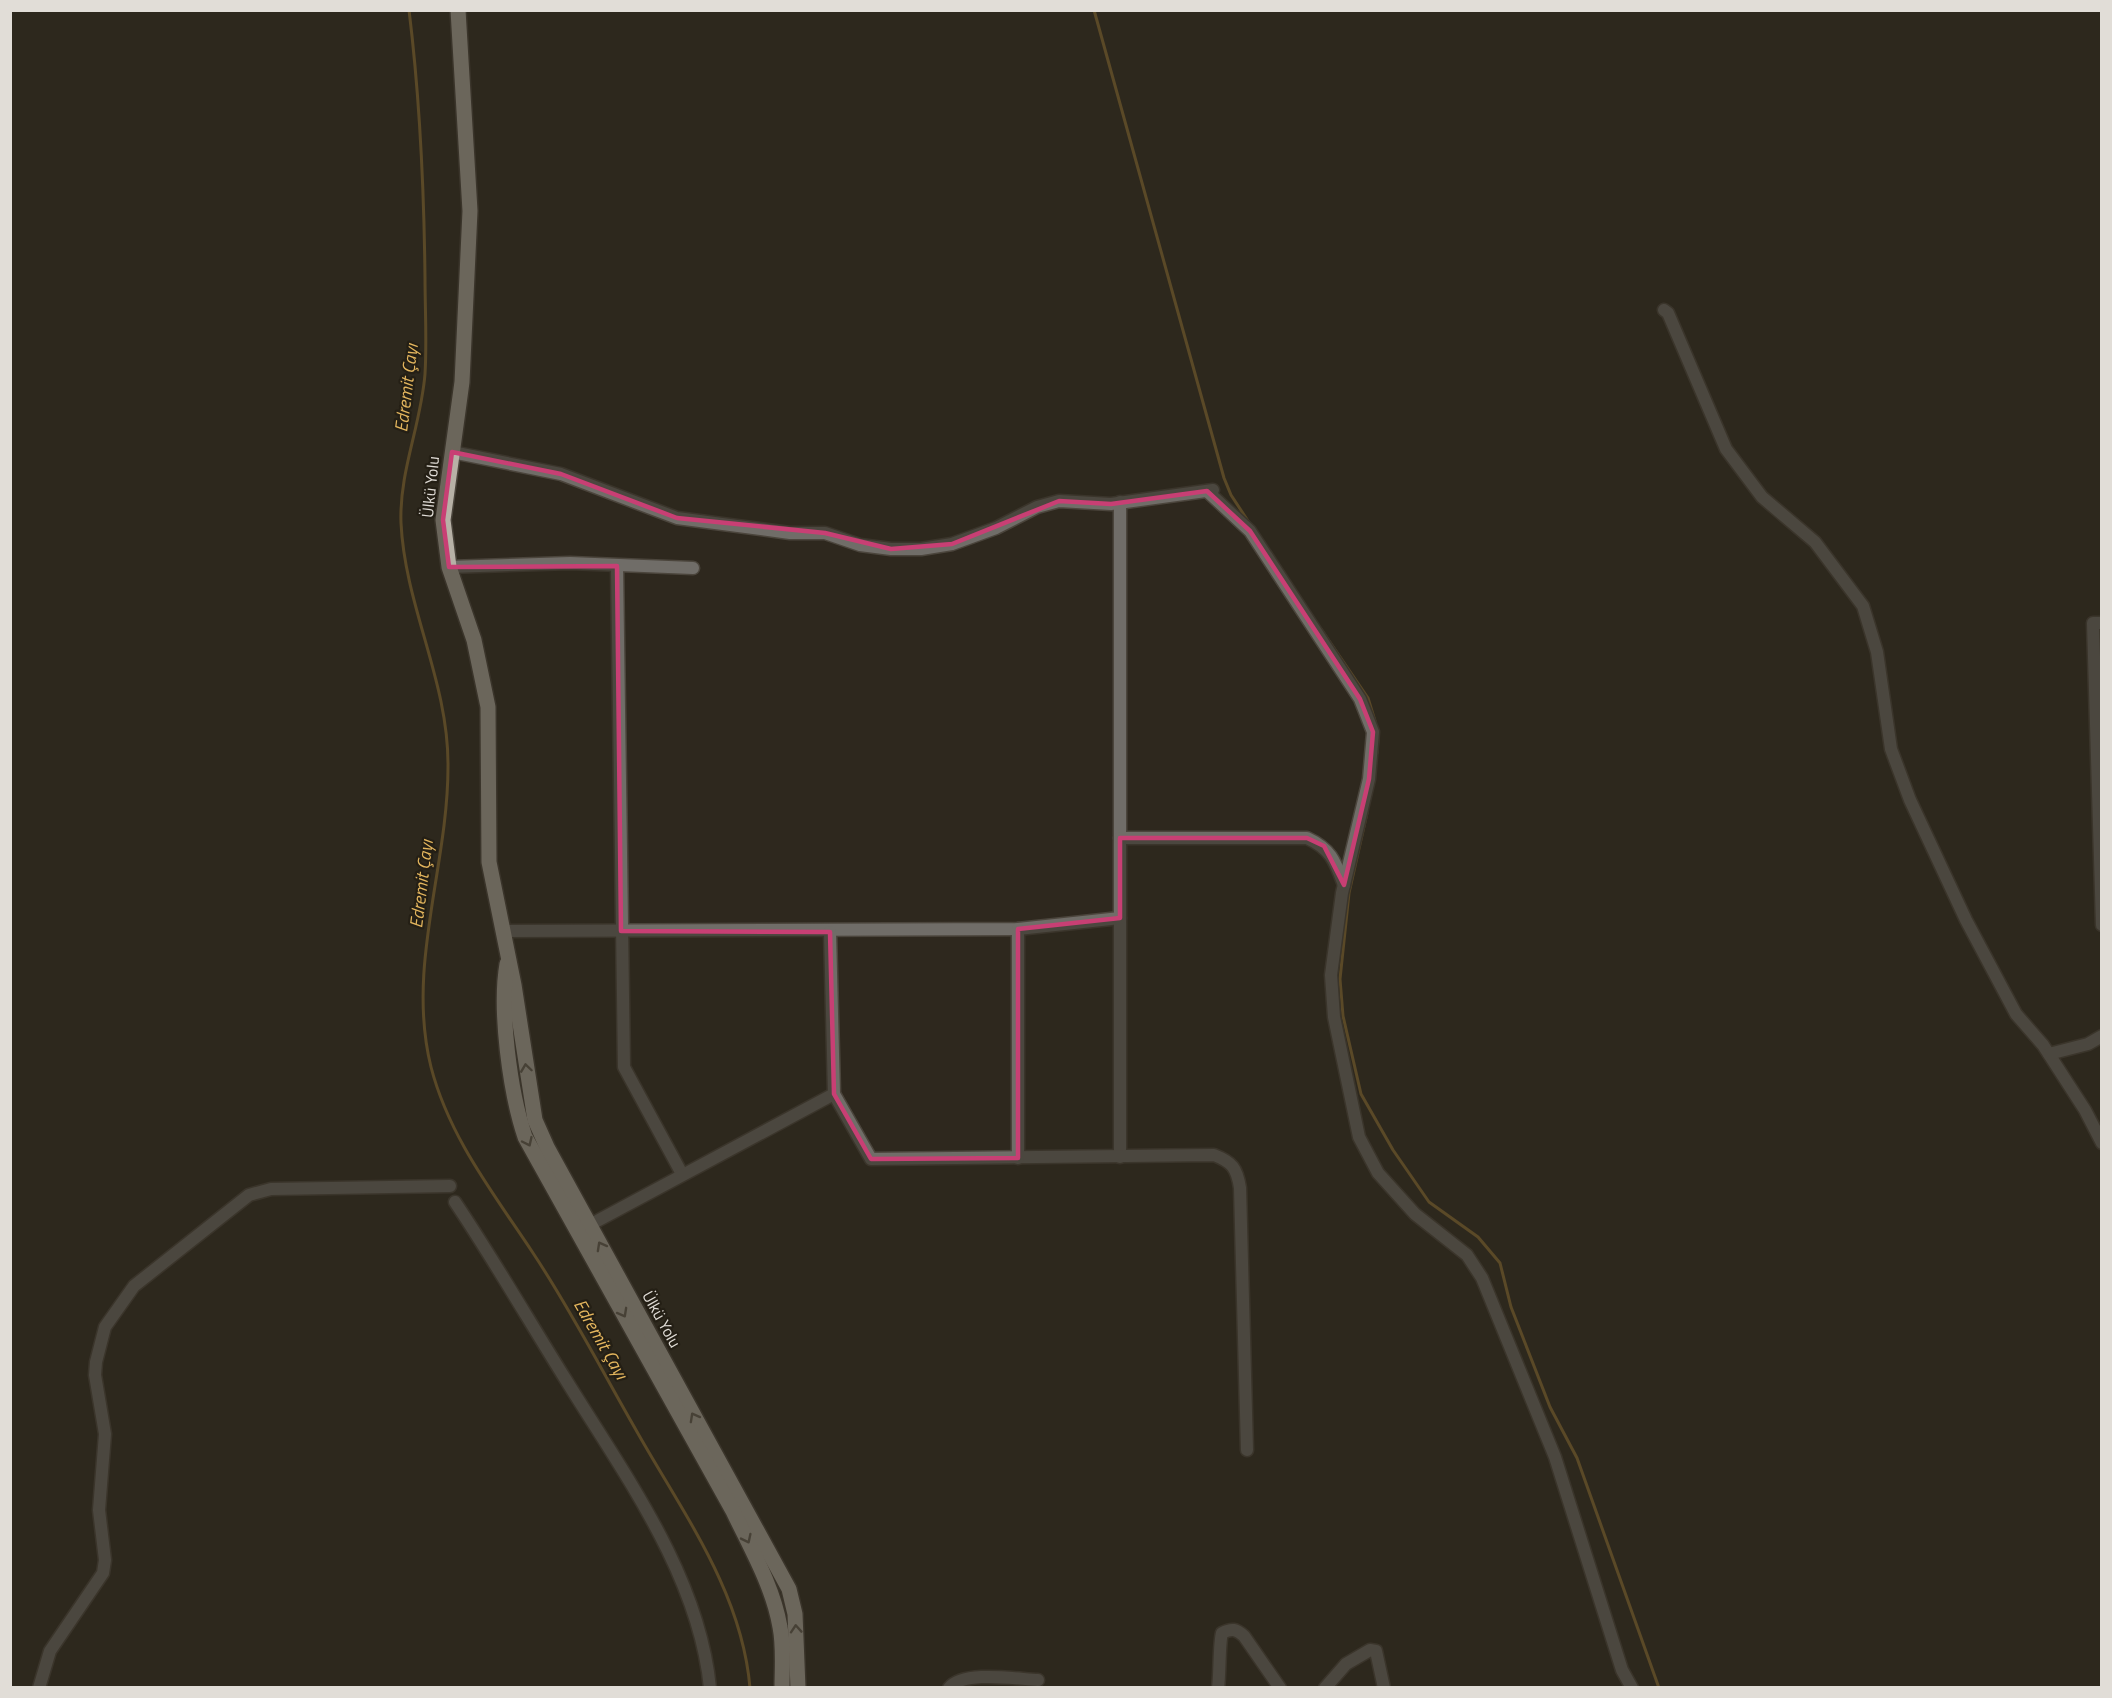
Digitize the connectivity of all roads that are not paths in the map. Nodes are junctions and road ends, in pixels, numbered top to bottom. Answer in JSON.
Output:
{"nodes":[{"id":1,"x":458,"y":10,"type":"edge"},
{"id":2,"x":1664,"y":310,"type":"dead end"},
{"id":3,"x":452,"y":452,"type":"junction"},
{"id":4,"x":1120,"y":502,"type":"junction"},
{"id":5,"x":617,"y":566,"type":"junction"},
{"id":6,"x":449,"y":567,"type":"junction"},
{"id":7,"x":693,"y":568,"type":"dead end"},
{"id":8,"x":2102,"y":623,"type":"edge"},
{"id":9,"x":1120,"y":838,"type":"junction"},
{"id":10,"x":2100,"y":846,"type":"edge"},
{"id":11,"x":1344,"y":885,"type":"junction"},
{"id":12,"x":1120,"y":918,"type":"junction"},
{"id":13,"x":2102,"y":925,"type":"edge"},
{"id":14,"x":1018,"y":929,"type":"junction"},
{"id":15,"x":503,"y":931,"type":"junction"},
{"id":16,"x":621,"y":931,"type":"junction"},
{"id":17,"x":830,"y":932,"type":"junction"},
{"id":18,"x":2102,"y":1036,"type":"edge"},
{"id":19,"x":2049,"y":1054,"type":"junction"},
{"id":20,"x":834,"y":1094,"type":"junction"},
{"id":21,"x":2102,"y":1143,"type":"edge"},
{"id":22,"x":1120,"y":1157,"type":"junction"},
{"id":23,"x":1018,"y":1158,"type":"junction"},
{"id":24,"x":682,"y":1174,"type":"junction"},
{"id":25,"x":450,"y":1186,"type":"dead end"},
{"id":26,"x":455,"y":1202,"type":"dead end"},
{"id":27,"x":583,"y":1228,"type":"junction"},
{"id":28,"x":1247,"y":1450,"type":"dead end"},
{"id":29,"x":1038,"y":1680,"type":"dead end"},
{"id":30,"x":802,"y":1687,"type":"edge"},
{"id":31,"x":39,"y":1688,"type":"edge"},
{"id":32,"x":710,"y":1688,"type":"edge"},
{"id":33,"x":782,"y":1688,"type":"edge"},
{"id":34,"x":949,"y":1688,"type":"edge"},
{"id":35,"x":1218,"y":1688,"type":"edge"},
{"id":36,"x":1280,"y":1688,"type":"edge"},
{"id":37,"x":1325,"y":1688,"type":"edge"},
{"id":38,"x":1384,"y":1688,"type":"edge"},
{"id":39,"x":1632,"y":1688,"type":"edge"}],
"edges":[{"from":1,"to":3,"type":"main road","name":"Ülkü Yolu"},
{"from":2,"to":19,"type":"street"},
{"from":3,"to":4,"type":"street"},
{"from":3,"to":6,"type":"main road","name":"Ülkü Yolu"},
{"from":4,"to":9,"type":"street"},
{"from":4,"to":11,"type":"street"},
{"from":5,"to":6,"type":"street"},
{"from":5,"to":7,"type":"street"},
{"from":5,"to":16,"type":"street"},
{"from":6,"to":15,"type":"main road","name":"Ülkü Yolu"},
{"from":8,"to":10,"type":"street"},
{"from":9,"to":11,"type":"street"},
{"from":9,"to":12,"type":"street"},
{"from":10,"to":13,"type":"street"},
{"from":11,"to":39,"type":"street"},
{"from":12,"to":14,"type":"street"},
{"from":12,"to":22,"type":"street"},
{"from":14,"to":17,"type":"street"},
{"from":14,"to":23,"type":"street"},
{"from":15,"to":16,"type":"street"},
{"from":15,"to":27,"type":"main road","name":"Ülkü Yolu"},
{"from":16,"to":17,"type":"street"},
{"from":16,"to":24,"type":"street"},
{"from":17,"to":20,"type":"street"},
{"from":18,"to":19,"type":"street"},
{"from":19,"to":21,"type":"street"},
{"from":20,"to":23,"type":"street"},
{"from":20,"to":24,"type":"street"},
{"from":22,"to":23,"type":"street"},
{"from":22,"to":28,"type":"street"},
{"from":24,"to":27,"type":"street"},
{"from":25,"to":31,"type":"street"},
{"from":26,"to":32,"type":"street"},
{"from":30,"to":27,"type":"main road","name":"Ülkü Yolu","one_way":true},
{"from":27,"to":33,"type":"main road","name":"Ülkü Yolu","one_way":true},
{"from":29,"to":34,"type":"street"},
{"from":35,"to":36,"type":"street"},
{"from":37,"to":38,"type":"street"}]}
